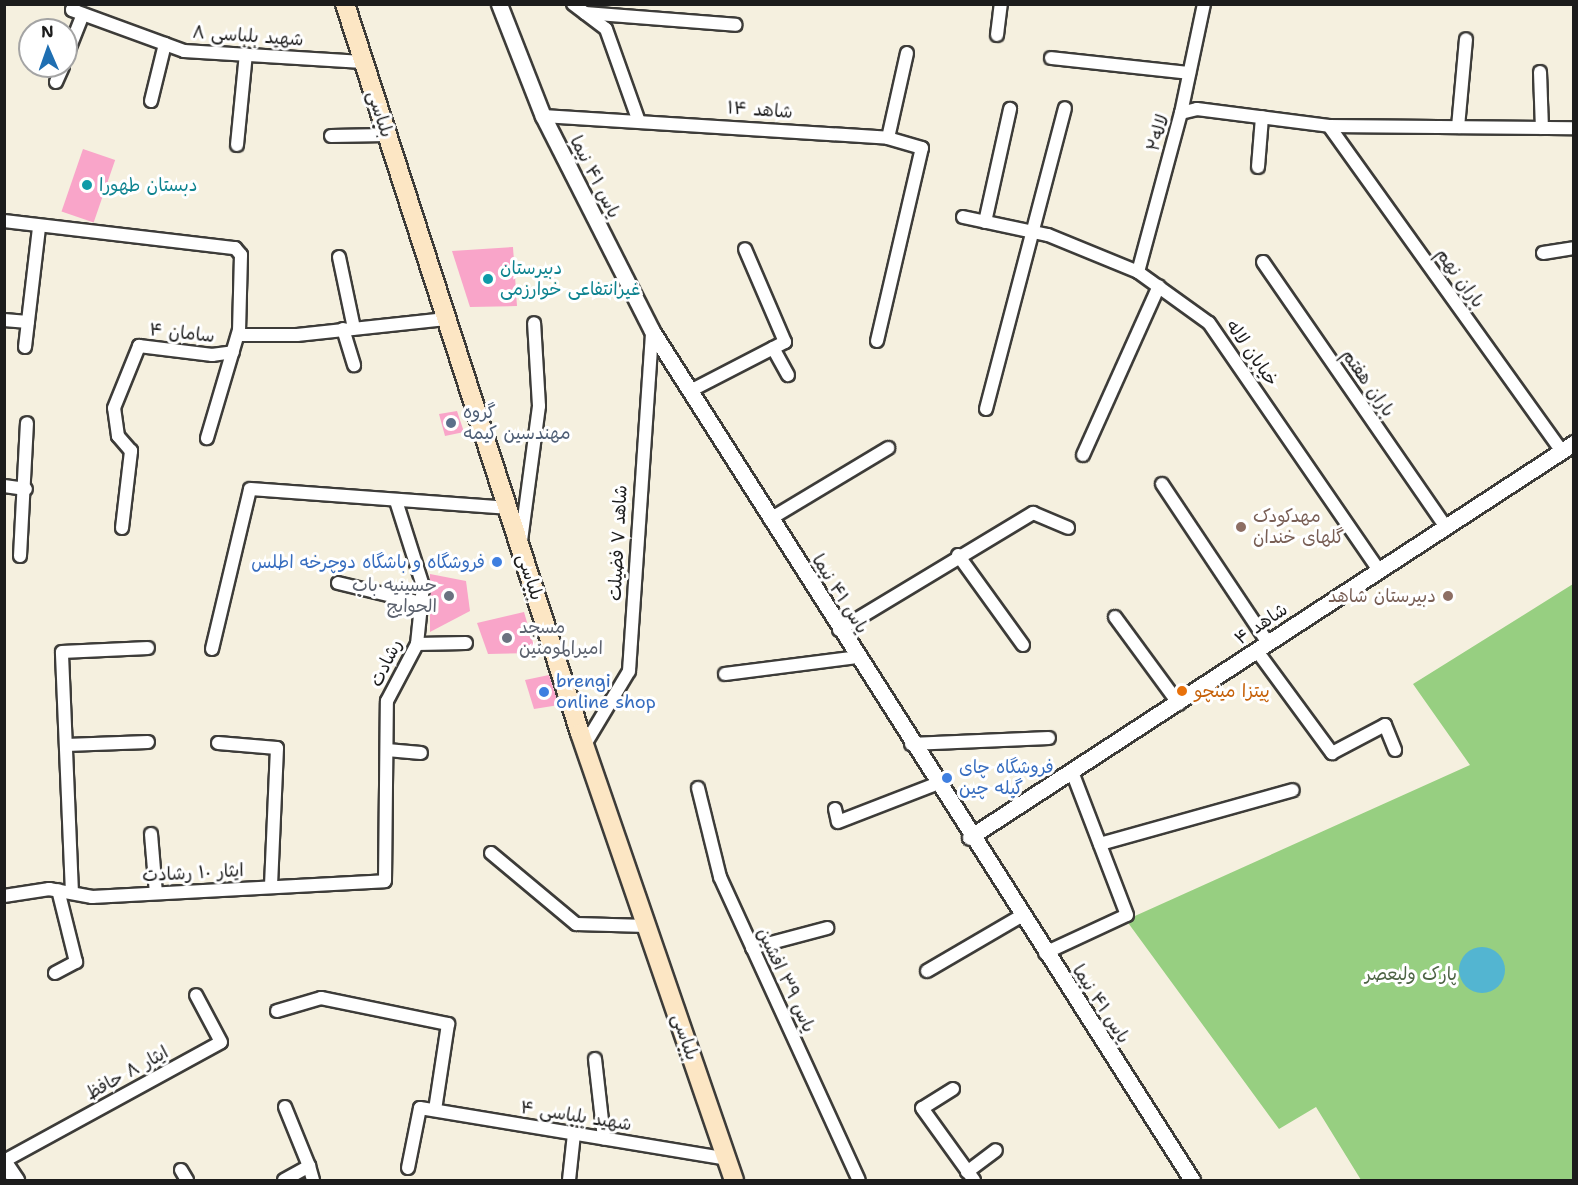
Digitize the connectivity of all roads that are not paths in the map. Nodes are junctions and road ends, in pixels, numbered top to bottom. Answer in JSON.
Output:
{"nodes":[{"id":1,"x":74,"y":4,"type":"edge"},
{"id":2,"x":345,"y":4,"type":"edge"},
{"id":3,"x":499,"y":4,"type":"edge"},
{"id":4,"x":573,"y":4,"type":"edge"},
{"id":5,"x":1001,"y":4,"type":"edge"},
{"id":6,"x":1204,"y":4,"type":"edge"},
{"id":7,"x":585,"y":13,"type":"junction"},
{"id":8,"x":83,"y":14,"type":"junction"},
{"id":9,"x":736,"y":25,"type":"dead end"},
{"id":10,"x":78,"y":27,"type":"edge"},
{"id":11,"x":997,"y":35,"type":"dead end"},
{"id":12,"x":1466,"y":39,"type":"dead end"},
{"id":13,"x":165,"y":44,"type":"junction"},
{"id":14,"x":907,"y":53,"type":"dead end"},
{"id":15,"x":246,"y":54,"type":"junction"},
{"id":16,"x":1051,"y":58,"type":"dead end"},
{"id":17,"x":363,"y":62,"type":"junction"},
{"id":18,"x":1540,"y":72,"type":"dead end"},
{"id":19,"x":1189,"y":73,"type":"junction"},
{"id":20,"x":58,"y":78,"type":"edge"},
{"id":21,"x":56,"y":82,"type":"dead end"},
{"id":22,"x":151,"y":101,"type":"dead end"},
{"id":23,"x":1065,"y":108,"type":"dead end"},
{"id":24,"x":1010,"y":109,"type":"dead end"},
{"id":25,"x":1181,"y":113,"type":"junction"},
{"id":26,"x":543,"y":116,"type":"junction"},
{"id":27,"x":1262,"y":117,"type":"junction"},
{"id":28,"x":638,"y":119,"type":"junction"},
{"id":29,"x":1329,"y":126,"type":"junction"},
{"id":30,"x":1458,"y":127,"type":"junction"},
{"id":31,"x":1542,"y":128,"type":"junction"},
{"id":32,"x":1574,"y":128,"type":"edge"},
{"id":33,"x":387,"y":135,"type":"junction"},
{"id":34,"x":331,"y":136,"type":"dead end"},
{"id":35,"x":888,"y":138,"type":"junction"},
{"id":36,"x":237,"y":145,"type":"dead end"},
{"id":37,"x":1258,"y":167,"type":"dead end"},
{"id":38,"x":963,"y":217,"type":"dead end"},
{"id":39,"x":4,"y":221,"type":"edge"},
{"id":40,"x":986,"y":222,"type":"junction"},
{"id":41,"x":39,"y":228,"type":"junction"},
{"id":42,"x":1036,"y":233,"type":"junction"},
{"id":43,"x":1574,"y":248,"type":"edge"},
{"id":44,"x":745,"y":249,"type":"dead end"},
{"id":45,"x":1543,"y":253,"type":"dead end"},
{"id":46,"x":339,"y":257,"type":"dead end"},
{"id":47,"x":1263,"y":262,"type":"dead end"},
{"id":48,"x":1138,"y":272,"type":"junction"},
{"id":49,"x":1159,"y":286,"type":"junction"},
{"id":50,"x":446,"y":319,"type":"junction"},
{"id":51,"x":4,"y":320,"type":"edge"},
{"id":52,"x":28,"y":322,"type":"junction"},
{"id":53,"x":534,"y":323,"type":"dead end"},
{"id":54,"x":348,"y":329,"type":"junction"},
{"id":55,"x":652,"y":331,"type":"junction"},
{"id":56,"x":238,"y":335,"type":"junction"},
{"id":57,"x":877,"y":341,"type":"dead end"},
{"id":58,"x":26,"y":347,"type":"dead end"},
{"id":59,"x":773,"y":348,"type":"junction"},
{"id":60,"x":233,"y":352,"type":"junction"},
{"id":61,"x":354,"y":365,"type":"dead end"},
{"id":62,"x":788,"y":375,"type":"dead end"},
{"id":63,"x":690,"y":391,"type":"junction"},
{"id":64,"x":986,"y":409,"type":"dead end"},
{"id":65,"x":27,"y":423,"type":"dead end"},
{"id":66,"x":207,"y":438,"type":"dead end"},
{"id":67,"x":1568,"y":447,"type":"edge"},
{"id":68,"x":888,"y":448,"type":"dead end"},
{"id":69,"x":1083,"y":455,"type":"dead end"},
{"id":70,"x":1162,"y":484,"type":"dead end"},
{"id":71,"x":4,"y":486,"type":"edge"},
{"id":72,"x":26,"y":489,"type":"junction"},
{"id":73,"x":396,"y":501,"type":"junction"},
{"id":74,"x":507,"y":508,"type":"junction"},
{"id":75,"x":770,"y":519,"type":"junction"},
{"id":76,"x":1444,"y":524,"type":"junction"},
{"id":77,"x":122,"y":528,"type":"dead end"},
{"id":78,"x":1068,"y":528,"type":"dead end"},
{"id":79,"x":520,"y":549,"type":"junction"},
{"id":80,"x":958,"y":555,"type":"junction"},
{"id":81,"x":20,"y":556,"type":"dead end"},
{"id":82,"x":1378,"y":569,"type":"junction"},
{"id":83,"x":338,"y":583,"type":"dead end"},
{"id":84,"x":421,"y":603,"type":"junction"},
{"id":85,"x":1115,"y":617,"type":"dead end"},
{"id":86,"x":839,"y":630,"type":"junction"},
{"id":87,"x":466,"y":643,"type":"dead end"},
{"id":88,"x":417,"y":644,"type":"junction"},
{"id":89,"x":1023,"y":645,"type":"dead end"},
{"id":90,"x":1262,"y":647,"type":"junction"},
{"id":91,"x":148,"y":648,"type":"dead end"},
{"id":92,"x":212,"y":649,"type":"dead end"},
{"id":93,"x":856,"y":657,"type":"junction"},
{"id":94,"x":725,"y":674,"type":"dead end"},
{"id":95,"x":1179,"y":704,"type":"junction"},
{"id":96,"x":1048,"y":738,"type":"dead end"},
{"id":97,"x":148,"y":742,"type":"dead end"},
{"id":98,"x":218,"y":743,"type":"dead end"},
{"id":99,"x":911,"y":744,"type":"junction"},
{"id":100,"x":66,"y":745,"type":"junction"},
{"id":101,"x":585,"y":746,"type":"junction"},
{"id":102,"x":387,"y":750,"type":"junction"},
{"id":103,"x":1395,"y":750,"type":"dead end"},
{"id":104,"x":421,"y":753,"type":"dead end"},
{"id":105,"x":1072,"y":772,"type":"junction"},
{"id":106,"x":936,"y":784,"type":"junction"},
{"id":107,"x":698,"y":788,"type":"dead end"},
{"id":108,"x":1293,"y":790,"type":"dead end"},
{"id":109,"x":835,"y":809,"type":"dead end"},
{"id":110,"x":151,"y":834,"type":"dead end"},
{"id":111,"x":970,"y":837,"type":"junction"},
{"id":112,"x":1100,"y":844,"type":"junction"},
{"id":113,"x":491,"y":853,"type":"dead end"},
{"id":114,"x":385,"y":881,"type":"joint"},
{"id":115,"x":271,"y":887,"type":"junction"},
{"id":116,"x":58,"y":890,"type":"junction"},
{"id":117,"x":72,"y":893,"type":"junction"},
{"id":118,"x":156,"y":893,"type":"junction"},
{"id":119,"x":4,"y":896,"type":"edge"},
{"id":120,"x":1021,"y":916,"type":"junction"},
{"id":121,"x":647,"y":926,"type":"junction"},
{"id":122,"x":827,"y":928,"type":"dead end"},
{"id":123,"x":752,"y":948,"type":"junction"},
{"id":124,"x":1045,"y":953,"type":"junction"},
{"id":125,"x":927,"y":971,"type":"dead end"},
{"id":126,"x":55,"y":973,"type":"dead end"},
{"id":127,"x":196,"y":994,"type":"dead end"},
{"id":128,"x":277,"y":1011,"type":"dead end"},
{"id":129,"x":595,"y":1059,"type":"dead end"},
{"id":130,"x":953,"y":1089,"type":"dead end"},
{"id":131,"x":285,"y":1107,"type":"dead end"},
{"id":132,"x":435,"y":1110,"type":"junction"},
{"id":133,"x":574,"y":1134,"type":"junction"},
{"id":134,"x":604,"y":1138,"type":"junction"},
{"id":135,"x":996,"y":1150,"type":"dead end"},
{"id":136,"x":727,"y":1159,"type":"junction"},
{"id":137,"x":309,"y":1166,"type":"junction"},
{"id":138,"x":408,"y":1168,"type":"dead end"},
{"id":139,"x":8,"y":1169,"type":"edge"},
{"id":140,"x":970,"y":1176,"type":"edge"},
{"id":141,"x":284,"y":1180,"type":"edge"},
{"id":142,"x":313,"y":1180,"type":"edge"},
{"id":143,"x":569,"y":1180,"type":"edge"},
{"id":144,"x":734,"y":1180,"type":"edge"},
{"id":145,"x":859,"y":1180,"type":"edge"},
{"id":146,"x":1192,"y":1180,"type":"edge"}],
"edges":[{"from":1,"to":8,"type":"street","name":"شهید بلباسی ۸"},
{"from":2,"to":17,"type":"main road","name":"بلباسی"},
{"from":3,"to":26,"type":"street","name":"یاس ۴۱ نیما"},
{"from":4,"to":7,"type":"street"},
{"from":5,"to":11,"type":"street"},
{"from":6,"to":19,"type":"street"},
{"from":7,"to":9,"type":"street"},
{"from":7,"to":28,"type":"street"},
{"from":8,"to":10,"type":"street"},
{"from":8,"to":13,"type":"street","name":"شهید بلباسی ۸"},
{"from":12,"to":30,"type":"street"},
{"from":13,"to":15,"type":"street","name":"شهید بلباسی ۸"},
{"from":13,"to":22,"type":"street"},
{"from":14,"to":35,"type":"street"},
{"from":15,"to":17,"type":"street","name":"شهید بلباسی ۸"},
{"from":15,"to":36,"type":"street"},
{"from":16,"to":19,"type":"street"},
{"from":17,"to":33,"type":"main road","name":"بلباسی"},
{"from":18,"to":31,"type":"street"},
{"from":19,"to":25,"type":"street"},
{"from":20,"to":21,"type":"street"},
{"from":23,"to":42,"type":"street"},
{"from":24,"to":40,"type":"street"},
{"from":25,"to":27,"type":"street","name":"لاله۲"},
{"from":25,"to":48,"type":"street","name":"لاله۲"},
{"from":26,"to":28,"type":"street","name":"شاهد ۱۴"},
{"from":26,"to":55,"type":"street","name":"یاس ۴۱ نیما"},
{"from":27,"to":29,"type":"street","name":"لاله۲"},
{"from":27,"to":37,"type":"street"},
{"from":28,"to":35,"type":"street","name":"شاهد ۱۴"},
{"from":29,"to":30,"type":"street","name":"لاله۲"},
{"from":29,"to":67,"type":"street","name":"باران نهم"},
{"from":30,"to":31,"type":"street","name":"لاله۲"},
{"from":31,"to":32,"type":"street","name":"لاله۲"},
{"from":33,"to":34,"type":"street"},
{"from":33,"to":50,"type":"main road","name":"بلباسی"},
{"from":35,"to":57,"type":"street","name":"شاهد ۱۴"},
{"from":38,"to":40,"type":"street","name":"خیابان لاله"},
{"from":39,"to":41,"type":"street"},
{"from":40,"to":42,"type":"street","name":"خیابان لاله"},
{"from":41,"to":52,"type":"street"},
{"from":41,"to":56,"type":"street"},
{"from":42,"to":48,"type":"street","name":"خیابان لاله"},
{"from":42,"to":64,"type":"street"},
{"from":43,"to":45,"type":"street"},
{"from":44,"to":59,"type":"street"},
{"from":46,"to":54,"type":"street"},
{"from":47,"to":76,"type":"street","name":"باران هفتم"},
{"from":48,"to":49,"type":"street","name":"خیابان لاله"},
{"from":49,"to":69,"type":"street"},
{"from":49,"to":82,"type":"street","name":"خیابان لاله"},
{"from":50,"to":54,"type":"street"},
{"from":50,"to":74,"type":"main road","name":"بلباسی"},
{"from":51,"to":52,"type":"street"},
{"from":52,"to":58,"type":"street"},
{"from":53,"to":79,"type":"street"},
{"from":54,"to":56,"type":"street"},
{"from":54,"to":61,"type":"street"},
{"from":55,"to":63,"type":"street","name":"یاس ۴۱ نیما"},
{"from":55,"to":101,"type":"street","name":"شاهد ۷ فضیلت"},
{"from":56,"to":60,"type":"street"},
{"from":59,"to":62,"type":"street"},
{"from":59,"to":63,"type":"street"},
{"from":60,"to":66,"type":"street"},
{"from":60,"to":77,"type":"street","name":"سامان ۴"},
{"from":63,"to":75,"type":"street","name":"یاس ۴۱ نیما"},
{"from":65,"to":72,"type":"street"},
{"from":67,"to":76,"type":"street","name":"شاهد ۴"},
{"from":68,"to":75,"type":"street"},
{"from":70,"to":90,"type":"street"},
{"from":71,"to":72,"type":"street"},
{"from":72,"to":81,"type":"street"},
{"from":73,"to":74,"type":"street"},
{"from":73,"to":84,"type":"street","name":"رشادت"},
{"from":73,"to":92,"type":"street"},
{"from":74,"to":79,"type":"main road","name":"بلباسی"},
{"from":75,"to":86,"type":"street","name":"یاس ۴۱ نیما"},
{"from":76,"to":82,"type":"street","name":"شاهد ۴"},
{"from":78,"to":80,"type":"street"},
{"from":79,"to":101,"type":"main road","name":"بلباسی"},
{"from":80,"to":86,"type":"street"},
{"from":80,"to":89,"type":"street"},
{"from":82,"to":90,"type":"street","name":"شاهد ۴"},
{"from":83,"to":84,"type":"street"},
{"from":84,"to":88,"type":"street","name":"رشادت"},
{"from":85,"to":95,"type":"street"},
{"from":86,"to":93,"type":"street","name":"یاس ۴۱ نیما"},
{"from":87,"to":88,"type":"street"},
{"from":88,"to":102,"type":"street","name":"رشادت"},
{"from":90,"to":95,"type":"street","name":"شاهد ۴"},
{"from":90,"to":103,"type":"street"},
{"from":91,"to":100,"type":"street"},
{"from":93,"to":94,"type":"street"},
{"from":93,"to":99,"type":"street","name":"یاس ۴۱ نیما"},
{"from":95,"to":105,"type":"street","name":"شاهد ۴"},
{"from":96,"to":99,"type":"street"},
{"from":97,"to":100,"type":"street"},
{"from":98,"to":115,"type":"street"},
{"from":99,"to":106,"type":"street","name":"یاس ۴۱ نیما"},
{"from":100,"to":117,"type":"street"},
{"from":101,"to":121,"type":"main road","name":"بلباسی"},
{"from":102,"to":104,"type":"street"},
{"from":102,"to":114,"type":"street","name":"رشادت"},
{"from":105,"to":111,"type":"street","name":"شاهد ۴"},
{"from":105,"to":112,"type":"street"},
{"from":106,"to":109,"type":"street"},
{"from":106,"to":111,"type":"street","name":"یاس ۴۱ نیما"},
{"from":107,"to":123,"type":"street","name":"یاس ۳۹ افشین"},
{"from":108,"to":112,"type":"street"},
{"from":110,"to":118,"type":"street"},
{"from":111,"to":120,"type":"street","name":"یاس ۴۱ نیما"},
{"from":112,"to":124,"type":"street"},
{"from":113,"to":121,"type":"street"},
{"from":114,"to":115,"type":"street","name":"ایثار ۱۰ رشادت"},
{"from":115,"to":118,"type":"street","name":"ایثار ۱۰ رشادت"},
{"from":116,"to":117,"type":"street","name":"ایثار ۱۰ رشادت"},
{"from":116,"to":119,"type":"street","name":"ایثار ۱۰ رشادت"},
{"from":116,"to":126,"type":"street"},
{"from":117,"to":118,"type":"street","name":"ایثار ۱۰ رشادت"},
{"from":120,"to":124,"type":"street","name":"یاس ۴۱ نیما"},
{"from":120,"to":125,"type":"street"},
{"from":121,"to":136,"type":"main road","name":"بلباسی"},
{"from":122,"to":123,"type":"street"},
{"from":123,"to":145,"type":"street","name":"یاس ۳۹ افشین"},
{"from":124,"to":146,"type":"street","name":"یاس ۴۱ نیما"},
{"from":127,"to":139,"type":"street","name":"ایثار ۸ حافظ"},
{"from":128,"to":132,"type":"street"},
{"from":129,"to":134,"type":"street"},
{"from":130,"to":140,"type":"street"},
{"from":131,"to":137,"type":"street"},
{"from":132,"to":133,"type":"street","name":"شهید بلباسی ۴"},
{"from":132,"to":138,"type":"street","name":"شهید بلباسی ۴"},
{"from":133,"to":134,"type":"street","name":"شهید بلباسی ۴"},
{"from":133,"to":143,"type":"street"},
{"from":134,"to":136,"type":"street","name":"شهید بلباسی ۴"},
{"from":135,"to":140,"type":"street"},
{"from":136,"to":144,"type":"main road","name":"بلباسی"},
{"from":137,"to":141,"type":"street"},
{"from":137,"to":142,"type":"street"}]}
